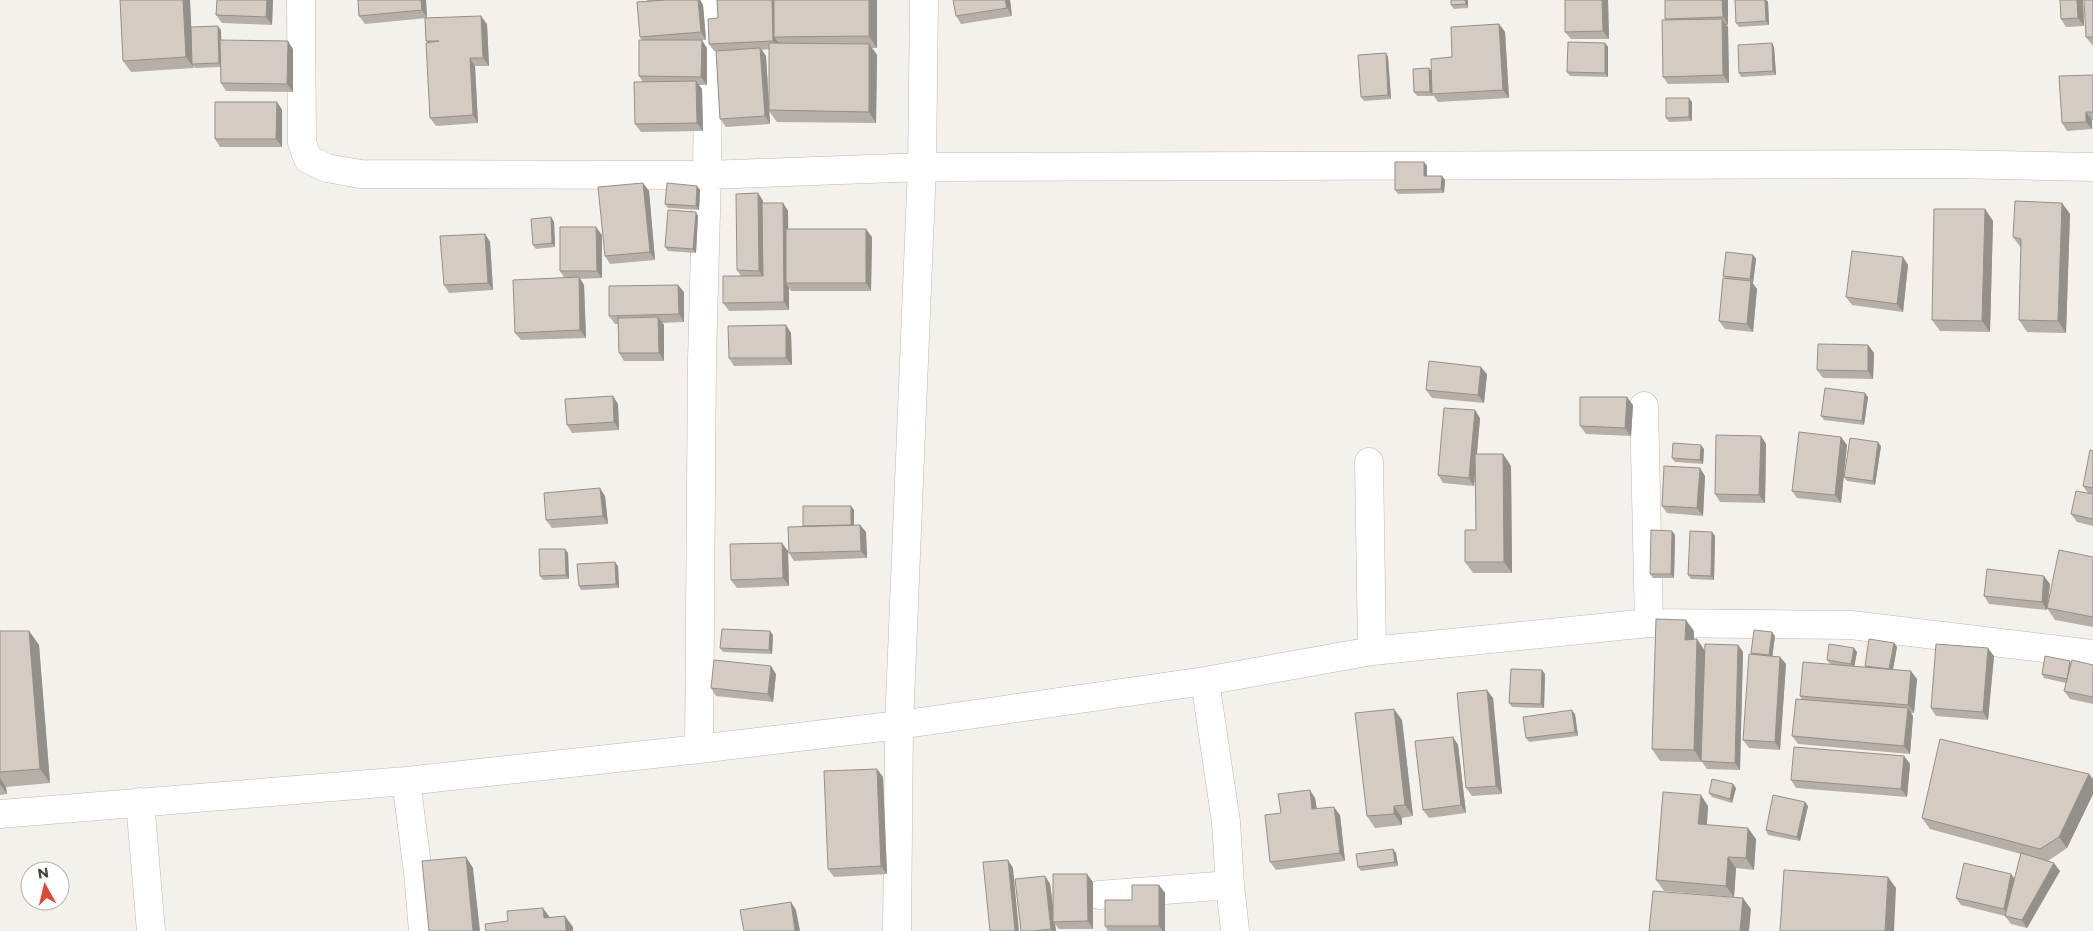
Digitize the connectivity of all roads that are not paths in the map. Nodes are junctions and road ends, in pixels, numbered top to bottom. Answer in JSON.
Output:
{"nodes":[{"id":1,"x":301,"y":0,"type":"edge"},
{"id":2,"x":709,"y":0,"type":"edge"},
{"id":3,"x":924,"y":0,"type":"edge"},
{"id":4,"x":922,"y":166,"type":"junction"},
{"id":5,"x":2093,"y":167,"type":"edge"},
{"id":6,"x":707,"y":175,"type":"junction"},
{"id":7,"x":1644,"y":406,"type":"dead end"},
{"id":8,"x":1369,"y":462,"type":"dead end"},
{"id":9,"x":1649,"y":623,"type":"junction"},
{"id":10,"x":1372,"y":651,"type":"junction"},
{"id":11,"x":2093,"y":654,"type":"edge"},
{"id":12,"x":1206,"y":681,"type":"junction"},
{"id":13,"x":899,"y":725,"type":"junction"},
{"id":14,"x":699,"y":749,"type":"junction"},
{"id":15,"x":406,"y":781,"type":"junction"},
{"id":16,"x":140,"y":802,"type":"junction"},
{"id":17,"x":0,"y":814,"type":"edge"},
{"id":18,"x":1230,"y":885,"type":"junction"},
{"id":19,"x":1099,"y":895,"type":"dead end"},
{"id":20,"x":151,"y":931,"type":"edge"},
{"id":21,"x":423,"y":931,"type":"edge"},
{"id":22,"x":897,"y":931,"type":"edge"},
{"id":23,"x":1235,"y":931,"type":"edge"}],
"edges":[{"from":1,"to":6,"type":"street"},
{"from":2,"to":6,"type":"street"},
{"from":3,"to":4,"type":"street"},
{"from":4,"to":5,"type":"street"},
{"from":4,"to":6,"type":"street"},
{"from":4,"to":13,"type":"street"},
{"from":6,"to":14,"type":"street"},
{"from":7,"to":9,"type":"street"},
{"from":8,"to":10,"type":"street"},
{"from":9,"to":10,"type":"street"},
{"from":9,"to":11,"type":"street"},
{"from":10,"to":12,"type":"street"},
{"from":12,"to":13,"type":"street"},
{"from":12,"to":18,"type":"street"},
{"from":13,"to":14,"type":"street"},
{"from":13,"to":22,"type":"street"},
{"from":14,"to":15,"type":"street"},
{"from":15,"to":16,"type":"street"},
{"from":15,"to":21,"type":"street"},
{"from":16,"to":17,"type":"street"},
{"from":16,"to":20,"type":"street"},
{"from":18,"to":19,"type":"street"},
{"from":18,"to":23,"type":"street"}]}
